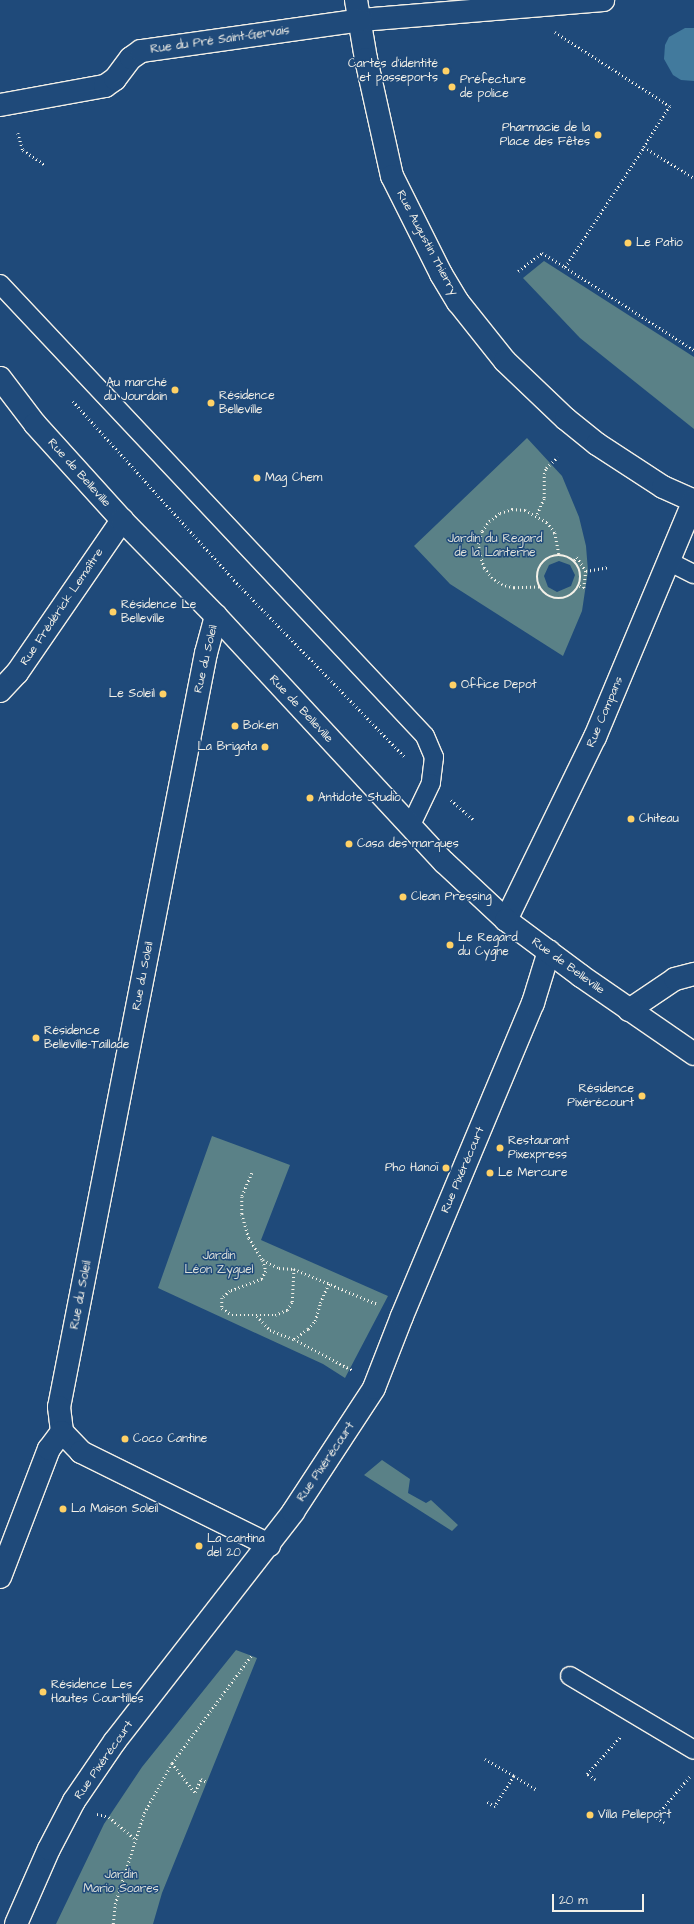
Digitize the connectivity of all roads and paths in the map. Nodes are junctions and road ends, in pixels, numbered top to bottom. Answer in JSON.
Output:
{"nodes":[{"id":1,"x":603,"y":0,"type":"edge"},
{"id":2,"x":358,"y":10,"type":"edge"},
{"id":3,"x":553,"y":31,"type":"dead end"},
{"id":4,"x":0,"y":105,"type":"edge"},
{"id":5,"x":18,"y":133,"type":"dead end"},
{"id":6,"x":644,"y":148,"type":"junction"},
{"id":7,"x":45,"y":165,"type":"dead end"},
{"id":8,"x":694,"y":178,"type":"edge"},
{"id":9,"x":565,"y":267,"type":"junction"},
{"id":10,"x":518,"y":271,"type":"dead end"},
{"id":11,"x":0,"y":284,"type":"edge"},
{"id":12,"x":694,"y":350,"type":"edge"},
{"id":13,"x":0,"y":378,"type":"edge"},
{"id":14,"x":67,"y":395,"type":"dead end"},
{"id":15,"x":558,"y":457,"type":"dead end"},
{"id":16,"x":694,"y":500,"type":"edge"},
{"id":17,"x":537,"y":514,"type":"junction"},
{"id":18,"x":122,"y":520,"type":"junction"},
{"id":19,"x":559,"y":554,"type":"junction"},
{"id":20,"x":574,"y":560,"type":"junction"},
{"id":21,"x":668,"y":562,"type":"junction"},
{"id":22,"x":608,"y":567,"type":"dead end"},
{"id":23,"x":586,"y":571,"type":"junction"},
{"id":24,"x":694,"y":574,"type":"edge"},
{"id":25,"x":580,"y":586,"type":"junction"},
{"id":26,"x":539,"y":587,"type":"junction"},
{"id":27,"x":216,"y":616,"type":"junction"},
{"id":28,"x":0,"y":695,"type":"edge"},
{"id":29,"x":431,"y":783,"type":"junction"},
{"id":30,"x":474,"y":820,"type":"dead end"},
{"id":31,"x":410,"y":827,"type":"junction"},
{"id":32,"x":506,"y":920,"type":"junction"},
{"id":33,"x":548,"y":951,"type":"junction"},
{"id":34,"x":694,"y":974,"type":"edge"},
{"id":35,"x":629,"y":1010,"type":"junction"},
{"id":36,"x":694,"y":1054,"type":"edge"},
{"id":37,"x":252,"y":1173,"type":"dead end"},
{"id":38,"x":263,"y":1260,"type":"junction"},
{"id":39,"x":294,"y":1269,"type":"junction"},
{"id":40,"x":329,"y":1283,"type":"junction"},
{"id":41,"x":257,"y":1316,"type":"junction"},
{"id":42,"x":402,"y":1316,"type":"junction"},
{"id":43,"x":294,"y":1339,"type":"junction"},
{"id":44,"x":355,"y":1372,"type":"dead end"},
{"id":45,"x":62,"y":1432,"type":"junction"},
{"id":46,"x":269,"y":1545,"type":"junction"},
{"id":47,"x":0,"y":1577,"type":"edge"},
{"id":48,"x":251,"y":1656,"type":"dead end"},
{"id":49,"x":570,"y":1676,"type":"dead end"},
{"id":50,"x":623,"y":1734,"type":"dead end"},
{"id":51,"x":694,"y":1750,"type":"edge"},
{"id":52,"x":485,"y":1759,"type":"dead end"},
{"id":53,"x":172,"y":1763,"type":"junction"},
{"id":54,"x":693,"y":1773,"type":"dead end"},
{"id":55,"x":514,"y":1776,"type":"junction"},
{"id":56,"x":596,"y":1780,"type":"dead end"},
{"id":57,"x":208,"y":1782,"type":"dead end"},
{"id":58,"x":537,"y":1790,"type":"dead end"},
{"id":59,"x":486,"y":1802,"type":"dead end"},
{"id":60,"x":94,"y":1812,"type":"dead end"},
{"id":61,"x":664,"y":1823,"type":"dead end"},
{"id":62,"x":135,"y":1839,"type":"junction"},
{"id":63,"x":16,"y":1924,"type":"edge"},
{"id":64,"x":113,"y":1924,"type":"edge"}],
"edges":[{"from":1,"to":2,"type":"street","name":"Rue du Pré Saint-Gervais"},
{"from":2,"to":4,"type":"street","name":"Rue du Pré Saint-Gervais"},
{"from":2,"to":16,"type":"street","name":"Rue Augustin Thierry"},
{"from":3,"to":6,"type":"path"},
{"from":5,"to":7,"type":"path"},
{"from":6,"to":8,"type":"path"},
{"from":6,"to":9,"type":"path"},
{"from":9,"to":10,"type":"path"},
{"from":9,"to":12,"type":"path"},
{"from":11,"to":29,"type":"lane"},
{"from":13,"to":18,"type":"street","name":"Rue de Belleville"},
{"from":14,"to":29,"type":"path"},
{"from":15,"to":17,"type":"path"},
{"from":16,"to":21,"type":"street","name":"Rue Compans"},
{"from":17,"to":19,"type":"path"},
{"from":17,"to":26,"type":"path"},
{"from":18,"to":27,"type":"street","name":"Rue de Belleville"},
{"from":18,"to":28,"type":"street","name":"Rue Frédérick Lemaître"},
{"from":19,"to":20,"type":"path"},
{"from":19,"to":26,"type":"path"},
{"from":20,"to":23,"type":"path"},
{"from":20,"to":25,"type":"path"},
{"from":21,"to":24,"type":"lane"},
{"from":21,"to":32,"type":"street","name":"Rue Compans"},
{"from":22,"to":23,"type":"path"},
{"from":23,"to":25,"type":"path"},
{"from":25,"to":26,"type":"path"},
{"from":27,"to":31,"type":"street","name":"Rue de Belleville"},
{"from":27,"to":45,"type":"street","name":"Rue du Soleil"},
{"from":29,"to":30,"type":"path"},
{"from":29,"to":31,"type":"lane"},
{"from":31,"to":32,"type":"street","name":"Rue de Belleville"},
{"from":32,"to":33,"type":"street","name":"Rue de Belleville"},
{"from":33,"to":35,"type":"street","name":"Rue de Belleville"},
{"from":33,"to":42,"type":"street","name":"Rue Pixérécourt"},
{"from":34,"to":35,"type":"street"},
{"from":35,"to":36,"type":"street","name":"Rue de Belleville"},
{"from":37,"to":38,"type":"path"},
{"from":38,"to":39,"type":"path"},
{"from":38,"to":41,"type":"path"},
{"from":39,"to":40,"type":"path"},
{"from":39,"to":41,"type":"path"},
{"from":40,"to":42,"type":"path"},
{"from":40,"to":43,"type":"path"},
{"from":41,"to":43,"type":"path"},
{"from":42,"to":46,"type":"street","name":"Rue Pixérécourt"},
{"from":43,"to":44,"type":"path"},
{"from":45,"to":46,"type":"street"},
{"from":45,"to":47,"type":"street"},
{"from":46,"to":63,"type":"street","name":"Rue Pixérécourt"},
{"from":48,"to":53,"type":"path"},
{"from":49,"to":51,"type":"lane"},
{"from":50,"to":56,"type":"path"},
{"from":52,"to":55,"type":"path"},
{"from":53,"to":57,"type":"path"},
{"from":53,"to":62,"type":"path"},
{"from":54,"to":61,"type":"path"},
{"from":55,"to":58,"type":"path"},
{"from":55,"to":59,"type":"path"},
{"from":60,"to":62,"type":"path"},
{"from":62,"to":64,"type":"path"}]}
